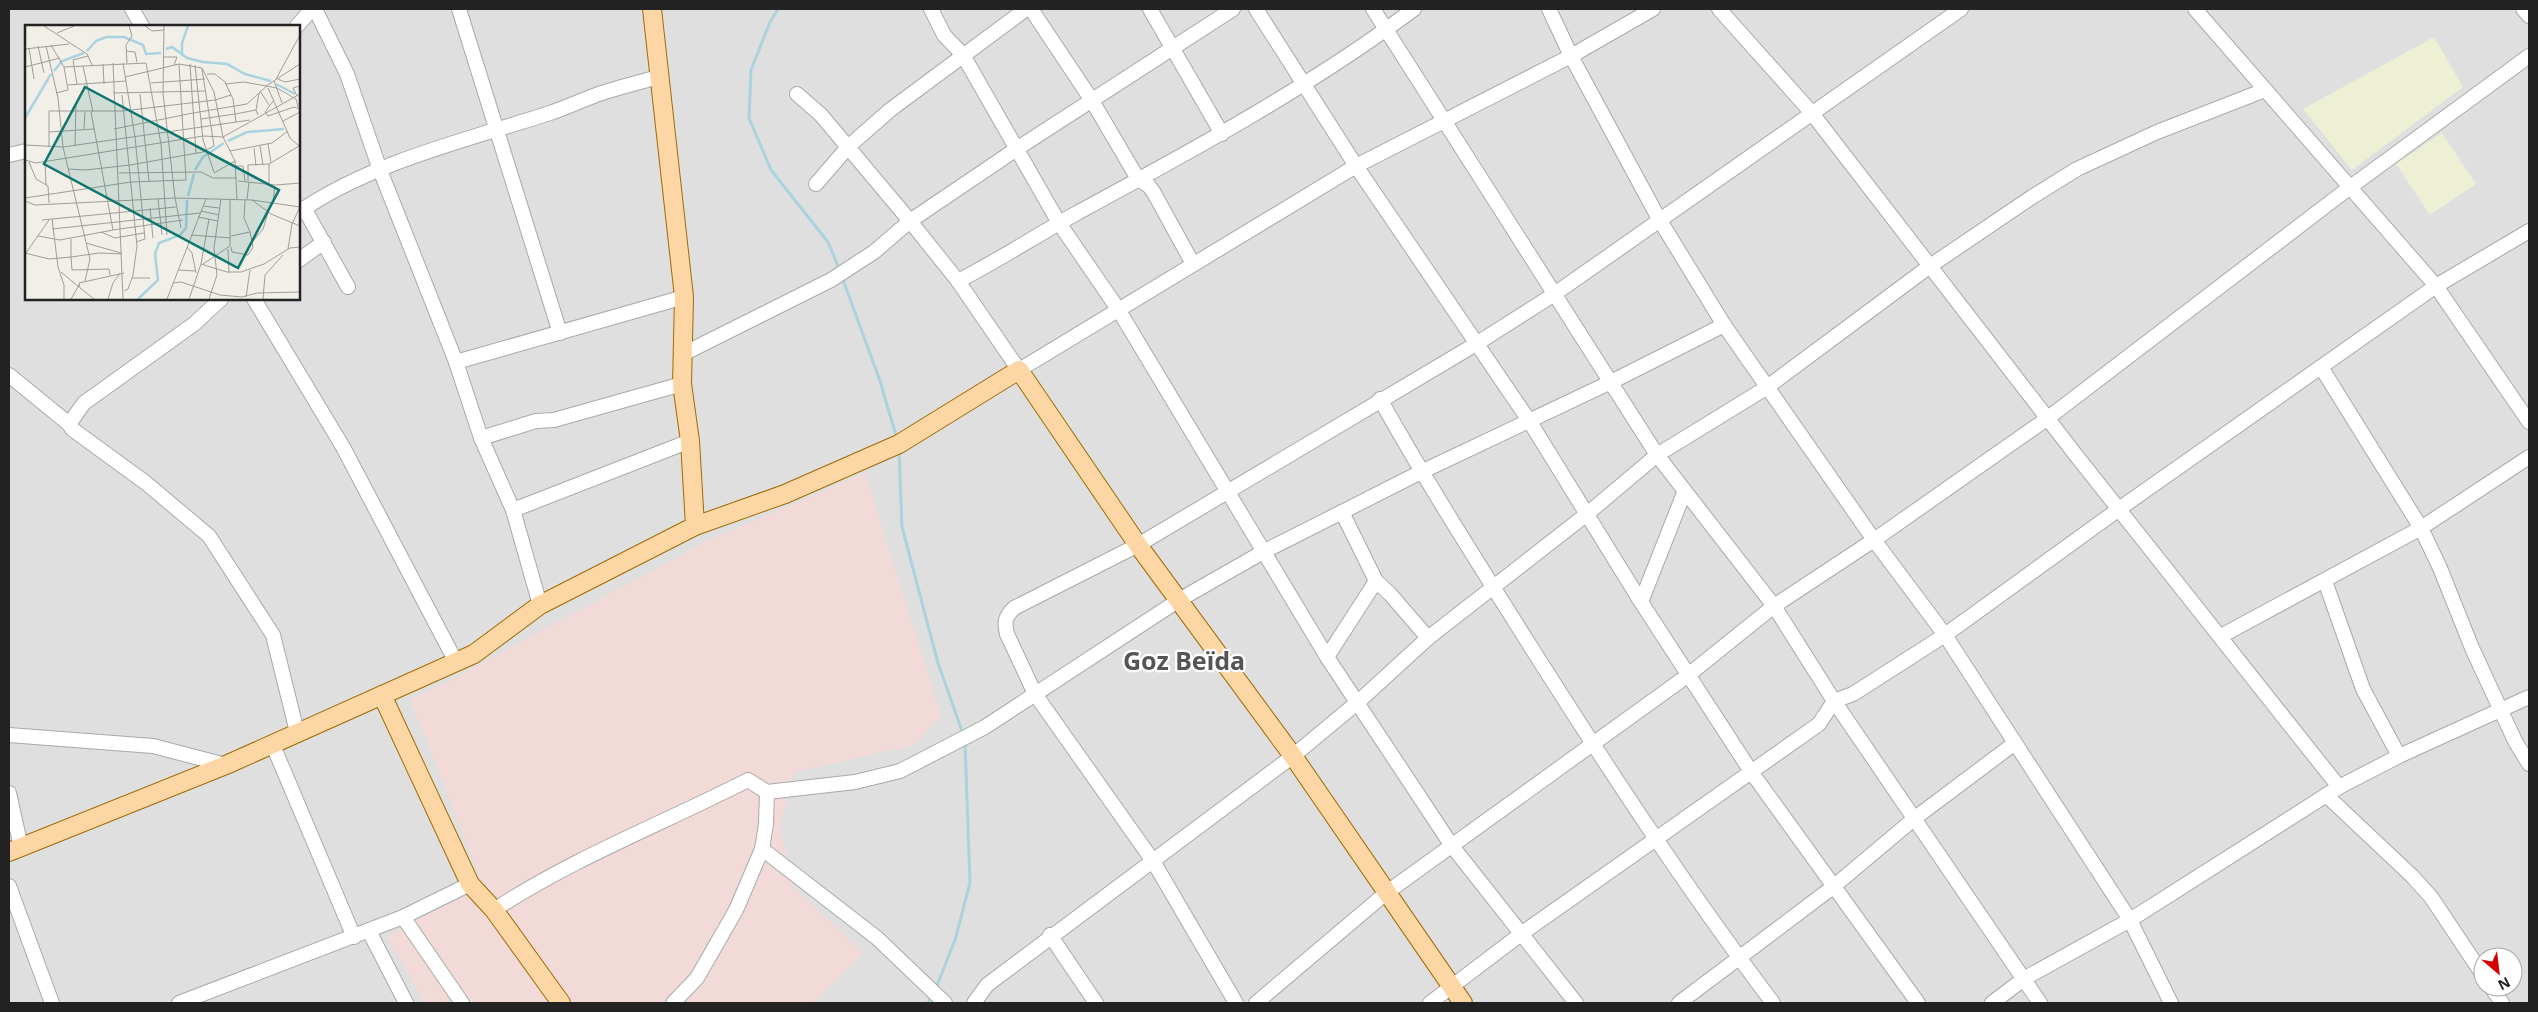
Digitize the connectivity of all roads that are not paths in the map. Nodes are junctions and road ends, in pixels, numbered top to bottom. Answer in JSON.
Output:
{"nodes":[{"id":1,"x":132,"y":9,"type":"edge"},
{"id":2,"x":314,"y":9,"type":"edge"},
{"id":3,"x":459,"y":9,"type":"edge"},
{"id":4,"x":652,"y":9,"type":"edge"},
{"id":5,"x":931,"y":9,"type":"edge"},
{"id":6,"x":1026,"y":9,"type":"edge"},
{"id":7,"x":1030,"y":9,"type":"edge"},
{"id":8,"x":1150,"y":9,"type":"edge"},
{"id":9,"x":1233,"y":9,"type":"edge"},
{"id":10,"x":1256,"y":9,"type":"edge"},
{"id":11,"x":1372,"y":9,"type":"edge"},
{"id":12,"x":1414,"y":9,"type":"edge"},
{"id":13,"x":1549,"y":9,"type":"edge"},
{"id":14,"x":1652,"y":9,"type":"edge"},
{"id":15,"x":1719,"y":9,"type":"edge"},
{"id":16,"x":1961,"y":9,"type":"edge"},
{"id":17,"x":2195,"y":9,"type":"edge"},
{"id":18,"x":2523,"y":9,"type":"edge"},
{"id":19,"x":2529,"y":16,"type":"edge"},
{"id":20,"x":141,"y":25,"type":"edge"},
{"id":21,"x":297,"y":25,"type":"edge"},
{"id":22,"x":1386,"y":30,"type":"junction"},
{"id":23,"x":1170,"y":47,"type":"junction"},
{"id":24,"x":963,"y":55,"type":"junction"},
{"id":25,"x":1571,"y":56,"type":"junction"},
{"id":26,"x":2529,"y":56,"type":"edge"},
{"id":27,"x":658,"y":77,"type":"junction"},
{"id":28,"x":1305,"y":85,"type":"junction"},
{"id":29,"x":2265,"y":90,"type":"junction"},
{"id":30,"x":797,"y":94,"type":"dead end"},
{"id":31,"x":1091,"y":98,"type":"junction"},
{"id":32,"x":1811,"y":112,"type":"junction"},
{"id":33,"x":1443,"y":119,"type":"junction"},
{"id":34,"x":497,"y":129,"type":"junction"},
{"id":35,"x":1222,"y":134,"type":"junction"},
{"id":36,"x":848,"y":148,"type":"junction"},
{"id":37,"x":1018,"y":148,"type":"junction"},
{"id":38,"x":25,"y":151,"type":"edge"},
{"id":39,"x":9,"y":155,"type":"edge"},
{"id":40,"x":1356,"y":166,"type":"junction"},
{"id":41,"x":380,"y":170,"type":"junction"},
{"id":42,"x":1138,"y":179,"type":"junction"},
{"id":43,"x":816,"y":184,"type":"dead end"},
{"id":44,"x":2349,"y":188,"type":"junction"},
{"id":45,"x":302,"y":210,"type":"edge"},
{"id":46,"x":1659,"y":219,"type":"junction"},
{"id":47,"x":910,"y":221,"type":"junction"},
{"id":48,"x":1059,"y":223,"type":"junction"},
{"id":49,"x":2529,"y":231,"type":"edge"},
{"id":50,"x":324,"y":242,"type":"junction"},
{"id":51,"x":300,"y":259,"type":"edge"},
{"id":52,"x":1193,"y":264,"type":"junction"},
{"id":53,"x":1930,"y":266,"type":"junction"},
{"id":54,"x":958,"y":281,"type":"junction"},
{"id":55,"x":2436,"y":286,"type":"junction"},
{"id":56,"x":348,"y":287,"type":"dead end"},
{"id":57,"x":1553,"y":295,"type":"junction"},
{"id":58,"x":684,"y":297,"type":"junction"},
{"id":59,"x":220,"y":300,"type":"edge"},
{"id":60,"x":255,"y":300,"type":"edge"},
{"id":61,"x":1118,"y":309,"type":"junction"},
{"id":62,"x":1724,"y":325,"type":"junction"},
{"id":63,"x":560,"y":333,"type":"junction"},
{"id":64,"x":1476,"y":344,"type":"junction"},
{"id":65,"x":683,"y":354,"type":"junction"},
{"id":66,"x":456,"y":362,"type":"junction"},
{"id":67,"x":2321,"y":367,"type":"junction"},
{"id":68,"x":1019,"y":370,"type":"junction"},
{"id":69,"x":9,"y":375,"type":"edge"},
{"id":70,"x":1612,"y":382,"type":"junction"},
{"id":71,"x":682,"y":384,"type":"junction"},
{"id":72,"x":1766,"y":388,"type":"junction"},
{"id":73,"x":1380,"y":400,"type":"junction"},
{"id":74,"x":2048,"y":418,"type":"junction"},
{"id":75,"x":1530,"y":422,"type":"junction"},
{"id":76,"x":2529,"y":422,"type":"edge"},
{"id":77,"x":69,"y":424,"type":"junction"},
{"id":78,"x":481,"y":438,"type":"junction"},
{"id":79,"x":690,"y":441,"type":"junction"},
{"id":80,"x":1657,"y":456,"type":"junction"},
{"id":81,"x":2529,"y":457,"type":"edge"},
{"id":82,"x":1421,"y":472,"type":"junction"},
{"id":83,"x":1229,"y":493,"type":"junction"},
{"id":84,"x":1684,"y":493,"type":"junction"},
{"id":85,"x":2119,"y":509,"type":"junction"},
{"id":86,"x":513,"y":510,"type":"junction"},
{"id":87,"x":1342,"y":512,"type":"junction"},
{"id":88,"x":1587,"y":514,"type":"junction"},
{"id":89,"x":695,"y":526,"type":"junction"},
{"id":90,"x":2421,"y":528,"type":"junction"},
{"id":91,"x":1874,"y":540,"type":"junction"},
{"id":92,"x":1138,"y":545,"type":"junction"},
{"id":93,"x":1263,"y":552,"type":"junction"},
{"id":94,"x":1376,"y":581,"type":"junction"},
{"id":95,"x":2325,"y":581,"type":"junction"},
{"id":96,"x":1494,"y":588,"type":"junction"},
{"id":97,"x":1179,"y":600,"type":"junction"},
{"id":98,"x":1641,"y":602,"type":"junction"},
{"id":99,"x":540,"y":606,"type":"junction"},
{"id":100,"x":1774,"y":606,"type":"junction"},
{"id":101,"x":1945,"y":635,"type":"junction"},
{"id":102,"x":2221,"y":636,"type":"junction"},
{"id":103,"x":1428,"y":638,"type":"junction"},
{"id":104,"x":1327,"y":658,"type":"junction"},
{"id":105,"x":456,"y":662,"type":"junction"},
{"id":106,"x":1687,"y":676,"type":"junction"},
{"id":107,"x":1036,"y":694,"type":"junction"},
{"id":108,"x":382,"y":695,"type":"junction"},
{"id":109,"x":2529,"y":697,"type":"edge"},
{"id":110,"x":1834,"y":700,"type":"junction"},
{"id":111,"x":1358,"y":702,"type":"junction"},
{"id":112,"x":2501,"y":710,"type":"junction"},
{"id":113,"x":297,"y":732,"type":"junction"},
{"id":114,"x":9,"y":735,"type":"edge"},
{"id":115,"x":272,"y":743,"type":"junction"},
{"id":116,"x":2015,"y":743,"type":"junction"},
{"id":117,"x":1592,"y":744,"type":"junction"},
{"id":118,"x":1292,"y":756,"type":"junction"},
{"id":119,"x":2399,"y":756,"type":"junction"},
{"id":120,"x":2529,"y":764,"type":"edge"},
{"id":121,"x":226,"y":765,"type":"junction"},
{"id":122,"x":1752,"y":772,"type":"junction"},
{"id":123,"x":2339,"y":787,"type":"junction"},
{"id":124,"x":767,"y":792,"type":"junction"},
{"id":125,"x":9,"y":793,"type":"edge"},
{"id":126,"x":2326,"y":795,"type":"junction"},
{"id":127,"x":1915,"y":818,"type":"junction"},
{"id":128,"x":1655,"y":838,"type":"junction"},
{"id":129,"x":1452,"y":846,"type":"junction"},
{"id":130,"x":762,"y":849,"type":"junction"},
{"id":131,"x":15,"y":850,"type":"edge"},
{"id":132,"x":1153,"y":861,"type":"junction"},
{"id":133,"x":470,"y":884,"type":"junction"},
{"id":134,"x":9,"y":886,"type":"edge"},
{"id":135,"x":1834,"y":888,"type":"junction"},
{"id":136,"x":1386,"y":893,"type":"junction"},
{"id":137,"x":494,"y":910,"type":"junction"},
{"id":138,"x":402,"y":917,"type":"junction"},
{"id":139,"x":2130,"y":920,"type":"junction"},
{"id":140,"x":368,"y":931,"type":"junction"},
{"id":141,"x":1521,"y":934,"type":"junction"},
{"id":142,"x":1050,"y":936,"type":"junction"},
{"id":143,"x":354,"y":937,"type":"junction"},
{"id":144,"x":1738,"y":957,"type":"junction"},
{"id":145,"x":2473,"y":961,"type":"edge"},
{"id":146,"x":2025,"y":978,"type":"junction"},
{"id":147,"x":1452,"y":986,"type":"junction"},
{"id":148,"x":52,"y":1003,"type":"edge"},
{"id":149,"x":179,"y":1003,"type":"edge"},
{"id":150,"x":406,"y":1003,"type":"edge"},
{"id":151,"x":462,"y":1003,"type":"edge"},
{"id":152,"x":561,"y":1003,"type":"edge"},
{"id":153,"x":673,"y":1003,"type":"edge"},
{"id":154,"x":945,"y":1003,"type":"edge"},
{"id":155,"x":974,"y":1003,"type":"edge"},
{"id":156,"x":1096,"y":1003,"type":"edge"},
{"id":157,"x":1236,"y":1003,"type":"edge"},
{"id":158,"x":1256,"y":1003,"type":"edge"},
{"id":159,"x":1430,"y":1003,"type":"edge"},
{"id":160,"x":1463,"y":1003,"type":"edge"},
{"id":161,"x":1576,"y":1003,"type":"edge"},
{"id":162,"x":1679,"y":1003,"type":"edge"},
{"id":163,"x":1773,"y":1003,"type":"edge"},
{"id":164,"x":1918,"y":1003,"type":"edge"},
{"id":165,"x":1992,"y":1003,"type":"edge"},
{"id":166,"x":2040,"y":1003,"type":"edge"},
{"id":167,"x":2171,"y":1003,"type":"edge"}],
"edges":[{"from":1,"to":20,"type":"street"},
{"from":2,"to":21,"type":"street"},
{"from":2,"to":41,"type":"street"},
{"from":3,"to":34,"type":"street"},
{"from":4,"to":27,"type":"main road"},
{"from":5,"to":24,"type":"street"},
{"from":6,"to":24,"type":"street"},
{"from":7,"to":31,"type":"street"},
{"from":8,"to":23,"type":"street"},
{"from":9,"to":23,"type":"street"},
{"from":10,"to":28,"type":"street"},
{"from":11,"to":22,"type":"street"},
{"from":12,"to":22,"type":"street"},
{"from":13,"to":25,"type":"street"},
{"from":14,"to":25,"type":"street"},
{"from":15,"to":32,"type":"street"},
{"from":16,"to":32,"type":"street"},
{"from":17,"to":29,"type":"street"},
{"from":18,"to":19,"type":"street"},
{"from":22,"to":28,"type":"street"},
{"from":22,"to":33,"type":"street"},
{"from":23,"to":31,"type":"street"},
{"from":23,"to":35,"type":"street"},
{"from":24,"to":36,"type":"street"},
{"from":24,"to":37,"type":"street"},
{"from":25,"to":33,"type":"street"},
{"from":25,"to":46,"type":"street"},
{"from":26,"to":44,"type":"street"},
{"from":27,"to":34,"type":"street"},
{"from":27,"to":58,"type":"main road"},
{"from":28,"to":35,"type":"street"},
{"from":28,"to":40,"type":"street"},
{"from":29,"to":44,"type":"street"},
{"from":29,"to":53,"type":"street"},
{"from":30,"to":36,"type":"street"},
{"from":31,"to":37,"type":"street"},
{"from":31,"to":42,"type":"street"},
{"from":32,"to":46,"type":"street"},
{"from":32,"to":53,"type":"street"},
{"from":33,"to":40,"type":"street"},
{"from":33,"to":57,"type":"street"},
{"from":34,"to":41,"type":"street"},
{"from":34,"to":63,"type":"street"},
{"from":35,"to":42,"type":"street"},
{"from":36,"to":43,"type":"street"},
{"from":36,"to":47,"type":"street"},
{"from":37,"to":47,"type":"street"},
{"from":37,"to":48,"type":"street"},
{"from":38,"to":39,"type":"street"},
{"from":40,"to":52,"type":"street"},
{"from":40,"to":64,"type":"street"},
{"from":41,"to":45,"type":"street"},
{"from":41,"to":66,"type":"street"},
{"from":42,"to":48,"type":"street"},
{"from":42,"to":52,"type":"street"},
{"from":44,"to":55,"type":"street"},
{"from":44,"to":74,"type":"street"},
{"from":45,"to":50,"type":"street"},
{"from":46,"to":57,"type":"street"},
{"from":46,"to":62,"type":"street"},
{"from":47,"to":54,"type":"street"},
{"from":47,"to":65,"type":"street"},
{"from":48,"to":54,"type":"street"},
{"from":48,"to":61,"type":"street"},
{"from":49,"to":55,"type":"street"},
{"from":50,"to":51,"type":"street"},
{"from":50,"to":56,"type":"street"},
{"from":52,"to":61,"type":"street"},
{"from":53,"to":72,"type":"street"},
{"from":53,"to":74,"type":"street"},
{"from":54,"to":68,"type":"street"},
{"from":55,"to":67,"type":"street"},
{"from":55,"to":76,"type":"street"},
{"from":57,"to":64,"type":"street"},
{"from":57,"to":70,"type":"street"},
{"from":58,"to":63,"type":"street"},
{"from":58,"to":65,"type":"main road"},
{"from":59,"to":77,"type":"street"},
{"from":60,"to":105,"type":"street"},
{"from":61,"to":68,"type":"street"},
{"from":61,"to":83,"type":"street"},
{"from":62,"to":70,"type":"street"},
{"from":62,"to":72,"type":"street"},
{"from":63,"to":66,"type":"street"},
{"from":64,"to":73,"type":"street"},
{"from":64,"to":75,"type":"street"},
{"from":65,"to":71,"type":"main road"},
{"from":66,"to":78,"type":"street"},
{"from":67,"to":85,"type":"street"},
{"from":67,"to":90,"type":"street"},
{"from":68,"to":89,"type":"main road"},
{"from":68,"to":92,"type":"main road"},
{"from":69,"to":77,"type":"street"},
{"from":70,"to":75,"type":"street"},
{"from":70,"to":80,"type":"street"},
{"from":71,"to":78,"type":"street"},
{"from":71,"to":79,"type":"main road"},
{"from":72,"to":80,"type":"street"},
{"from":72,"to":91,"type":"street"},
{"from":73,"to":82,"type":"street"},
{"from":73,"to":83,"type":"street"},
{"from":74,"to":85,"type":"street"},
{"from":74,"to":91,"type":"street"},
{"from":75,"to":82,"type":"street"},
{"from":75,"to":88,"type":"street"},
{"from":77,"to":113,"type":"street"},
{"from":78,"to":86,"type":"street"},
{"from":79,"to":86,"type":"street"},
{"from":79,"to":89,"type":"main road"},
{"from":80,"to":84,"type":"street"},
{"from":80,"to":88,"type":"street"},
{"from":81,"to":90,"type":"street"},
{"from":82,"to":87,"type":"street"},
{"from":82,"to":96,"type":"street"},
{"from":83,"to":92,"type":"street"},
{"from":83,"to":93,"type":"street"},
{"from":84,"to":98,"type":"street"},
{"from":84,"to":100,"type":"street"},
{"from":85,"to":101,"type":"street"},
{"from":85,"to":102,"type":"street"},
{"from":86,"to":99,"type":"street"},
{"from":87,"to":93,"type":"street"},
{"from":87,"to":94,"type":"street"},
{"from":88,"to":96,"type":"street"},
{"from":88,"to":98,"type":"street"},
{"from":89,"to":99,"type":"main road"},
{"from":90,"to":95,"type":"street"},
{"from":90,"to":112,"type":"street"},
{"from":91,"to":100,"type":"street"},
{"from":91,"to":101,"type":"street"},
{"from":92,"to":97,"type":"main road"},
{"from":92,"to":107,"type":"street"},
{"from":93,"to":97,"type":"street"},
{"from":93,"to":104,"type":"street"},
{"from":94,"to":103,"type":"street"},
{"from":94,"to":104,"type":"street"},
{"from":95,"to":102,"type":"street"},
{"from":95,"to":119,"type":"street"},
{"from":96,"to":103,"type":"street"},
{"from":96,"to":117,"type":"street"},
{"from":97,"to":107,"type":"street"},
{"from":97,"to":118,"type":"main road"},
{"from":98,"to":106,"type":"street"},
{"from":99,"to":105,"type":"main road"},
{"from":100,"to":106,"type":"street"},
{"from":100,"to":110,"type":"street"},
{"from":101,"to":110,"type":"street"},
{"from":101,"to":116,"type":"street"},
{"from":102,"to":123,"type":"street"},
{"from":103,"to":111,"type":"street"},
{"from":104,"to":111,"type":"street"},
{"from":105,"to":108,"type":"main road"},
{"from":106,"to":117,"type":"street"},
{"from":106,"to":122,"type":"street"},
{"from":107,"to":124,"type":"street"},
{"from":107,"to":132,"type":"street"},
{"from":108,"to":113,"type":"main road"},
{"from":108,"to":133,"type":"main road"},
{"from":109,"to":112,"type":"street"},
{"from":110,"to":122,"type":"street"},
{"from":110,"to":127,"type":"street"},
{"from":111,"to":118,"type":"street"},
{"from":111,"to":129,"type":"street"},
{"from":112,"to":119,"type":"street"},
{"from":112,"to":120,"type":"street"},
{"from":113,"to":115,"type":"main road"},
{"from":114,"to":121,"type":"street"},
{"from":115,"to":121,"type":"main road"},
{"from":115,"to":143,"type":"street"},
{"from":116,"to":127,"type":"street"},
{"from":116,"to":139,"type":"street"},
{"from":117,"to":128,"type":"street"},
{"from":117,"to":129,"type":"street"},
{"from":118,"to":132,"type":"street"},
{"from":118,"to":136,"type":"main road"},
{"from":119,"to":123,"type":"street"},
{"from":121,"to":131,"type":"main road"},
{"from":122,"to":128,"type":"street"},
{"from":122,"to":135,"type":"street"},
{"from":123,"to":126,"type":"street"},
{"from":124,"to":130,"type":"street"},
{"from":124,"to":137,"type":"street"},
{"from":125,"to":131,"type":"street"},
{"from":126,"to":139,"type":"street"},
{"from":126,"to":145,"type":"street"},
{"from":127,"to":135,"type":"street"},
{"from":127,"to":146,"type":"street"},
{"from":128,"to":141,"type":"street"},
{"from":128,"to":144,"type":"street"},
{"from":129,"to":136,"type":"street"},
{"from":129,"to":141,"type":"street"},
{"from":130,"to":153,"type":"street"},
{"from":130,"to":154,"type":"street"},
{"from":132,"to":142,"type":"street"},
{"from":132,"to":157,"type":"street"},
{"from":133,"to":137,"type":"main road"},
{"from":133,"to":138,"type":"street"},
{"from":134,"to":148,"type":"street"},
{"from":135,"to":144,"type":"street"},
{"from":135,"to":164,"type":"street"},
{"from":136,"to":147,"type":"main road"},
{"from":136,"to":158,"type":"street"},
{"from":137,"to":152,"type":"main road"},
{"from":138,"to":140,"type":"street"},
{"from":138,"to":151,"type":"street"},
{"from":139,"to":146,"type":"street"},
{"from":139,"to":167,"type":"street"},
{"from":140,"to":143,"type":"street"},
{"from":140,"to":150,"type":"street"},
{"from":141,"to":147,"type":"street"},
{"from":141,"to":161,"type":"street"},
{"from":142,"to":155,"type":"street"},
{"from":142,"to":156,"type":"street"},
{"from":143,"to":149,"type":"street"},
{"from":144,"to":162,"type":"street"},
{"from":144,"to":163,"type":"street"},
{"from":146,"to":165,"type":"street"},
{"from":146,"to":166,"type":"street"},
{"from":147,"to":159,"type":"street"},
{"from":147,"to":160,"type":"main road"}]}
